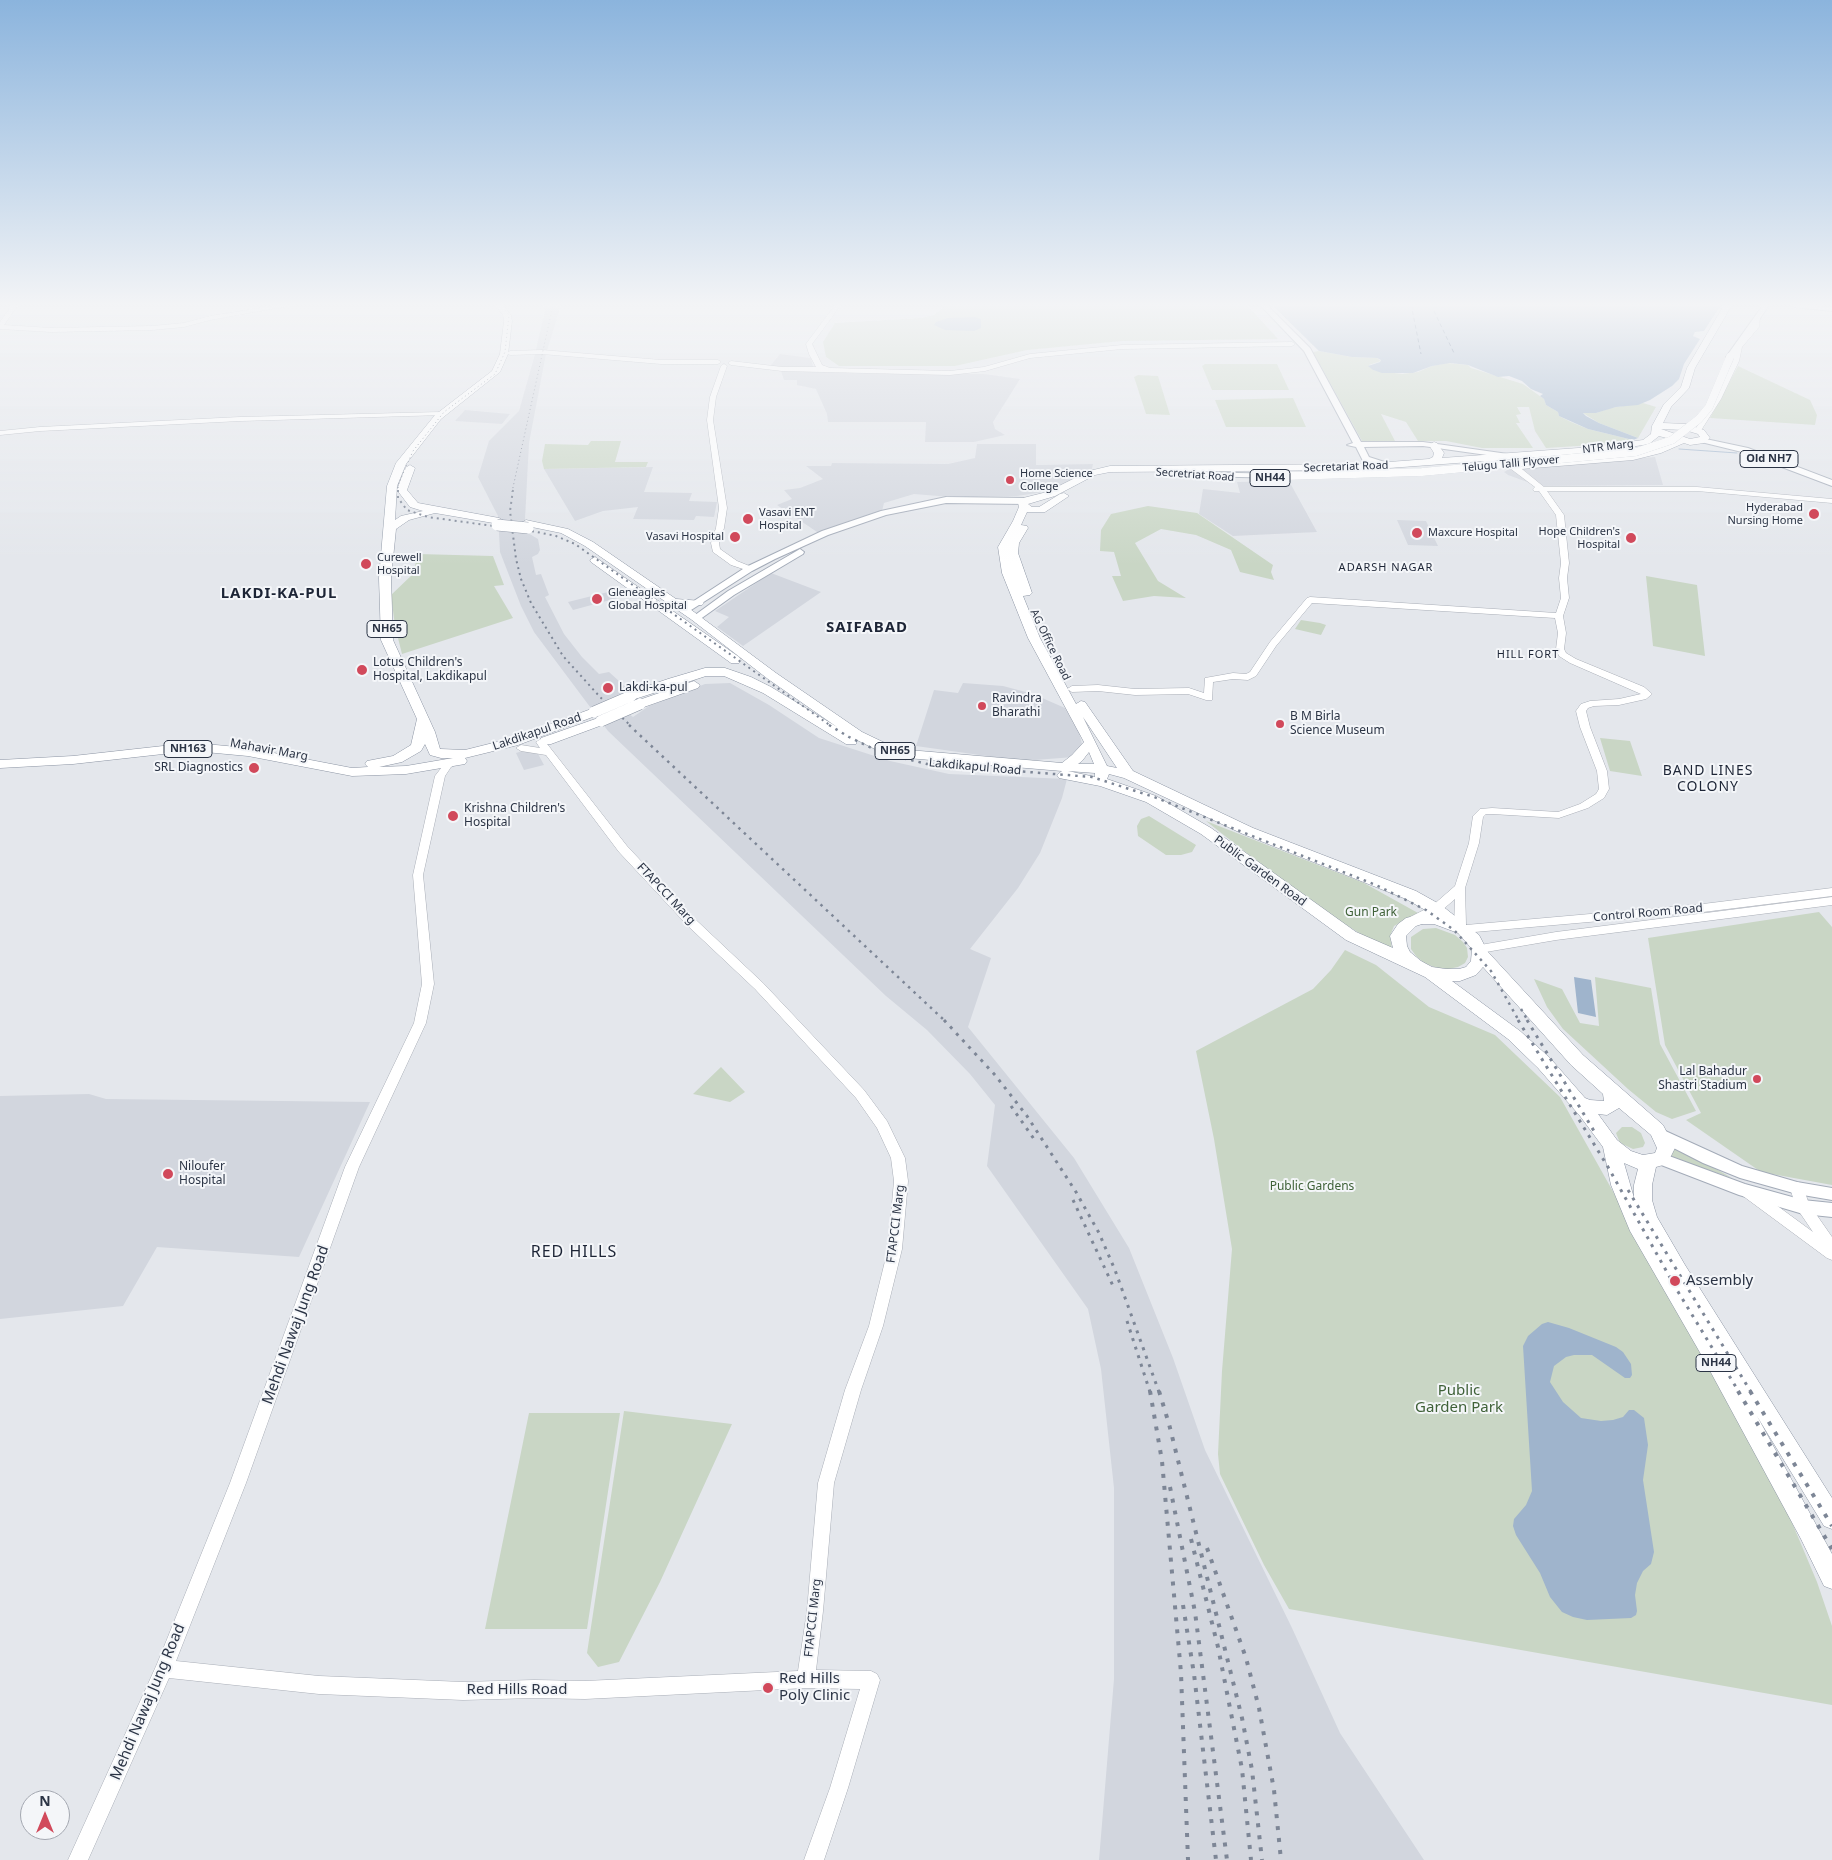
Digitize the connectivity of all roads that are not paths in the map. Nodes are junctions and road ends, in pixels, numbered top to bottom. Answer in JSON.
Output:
{"nodes":[{"id":1,"x":474,"y":392,"type":"edge"},
{"id":2,"x":475,"y":392,"type":"edge"},
{"id":3,"x":716,"y":392,"type":"edge"},
{"id":4,"x":1320,"y":392,"type":"edge"},
{"id":5,"x":1329,"y":392,"type":"edge"},
{"id":6,"x":1682,"y":392,"type":"edge"},
{"id":7,"x":1687,"y":392,"type":"edge"},
{"id":8,"x":1714,"y":392,"type":"edge"},
{"id":9,"x":1721,"y":392,"type":"edge"},
{"id":10,"x":442,"y":412,"type":"junction"},
{"id":11,"x":1685,"y":426,"type":"junction"},
{"id":12,"x":1657,"y":429,"type":"junction"},
{"id":13,"x":0,"y":433,"type":"edge"},
{"id":14,"x":1702,"y":435,"type":"junction"},
{"id":15,"x":1683,"y":440,"type":"junction"},
{"id":16,"x":1716,"y":441,"type":"junction"},
{"id":17,"x":1359,"y":445,"type":"junction"},
{"id":18,"x":1434,"y":445,"type":"junction"},
{"id":19,"x":1349,"y":446,"type":"junction"},
{"id":20,"x":1508,"y":456,"type":"junction"},
{"id":21,"x":1480,"y":458,"type":"junction"},
{"id":22,"x":1466,"y":460,"type":"junction"},
{"id":23,"x":1431,"y":462,"type":"junction"},
{"id":24,"x":1391,"y":465,"type":"junction"},
{"id":25,"x":1362,"y":467,"type":"junction"},
{"id":26,"x":1509,"y":467,"type":"junction"},
{"id":27,"x":1191,"y":471,"type":"junction"},
{"id":28,"x":1368,"y":477,"type":"junction"},
{"id":29,"x":1832,"y":479,"type":"edge"},
{"id":30,"x":1832,"y":483,"type":"edge"},
{"id":31,"x":1543,"y":491,"type":"junction"},
{"id":32,"x":1055,"y":497,"type":"junction"},
{"id":33,"x":409,"y":501,"type":"junction"},
{"id":34,"x":1832,"y":501,"type":"edge"},
{"id":35,"x":391,"y":503,"type":"junction"},
{"id":36,"x":1025,"y":503,"type":"junction"},
{"id":37,"x":1043,"y":509,"type":"junction"},
{"id":38,"x":437,"y":511,"type":"junction"},
{"id":39,"x":417,"y":514,"type":"junction"},
{"id":40,"x":498,"y":523,"type":"junction"},
{"id":41,"x":527,"y":526,"type":"junction"},
{"id":42,"x":389,"y":532,"type":"junction"},
{"id":43,"x":749,"y":569,"type":"junction"},
{"id":44,"x":672,"y":602,"type":"junction"},
{"id":45,"x":703,"y":606,"type":"junction"},
{"id":46,"x":685,"y":610,"type":"junction"},
{"id":47,"x":1559,"y":616,"type":"junction"},
{"id":48,"x":696,"y":618,"type":"junction"},
{"id":49,"x":721,"y":644,"type":"junction"},
{"id":50,"x":747,"y":680,"type":"junction"},
{"id":51,"x":672,"y":682,"type":"junction"},
{"id":52,"x":781,"y":688,"type":"junction"},
{"id":53,"x":1072,"y":689,"type":"junction"},
{"id":54,"x":636,"y":700,"type":"junction"},
{"id":55,"x":597,"y":716,"type":"junction"},
{"id":56,"x":422,"y":720,"type":"junction"},
{"id":57,"x":1090,"y":743,"type":"junction"},
{"id":58,"x":544,"y":747,"type":"junction"},
{"id":59,"x":0,"y":756,"type":"edge"},
{"id":60,"x":52,"y":758,"type":"junction"},
{"id":61,"x":461,"y":758,"type":"junction"},
{"id":62,"x":0,"y":764,"type":"edge"},
{"id":63,"x":1066,"y":767,"type":"junction"},
{"id":64,"x":422,"y":768,"type":"junction"},
{"id":65,"x":375,"y":771,"type":"junction"},
{"id":66,"x":440,"y":776,"type":"junction"},
{"id":67,"x":1102,"y":776,"type":"junction"},
{"id":68,"x":1133,"y":777,"type":"junction"},
{"id":69,"x":1126,"y":789,"type":"junction"},
{"id":70,"x":1460,"y":888,"type":"junction"},
{"id":71,"x":1831,"y":895,"type":"edge"},
{"id":72,"x":1436,"y":909,"type":"junction"},
{"id":73,"x":1411,"y":922,"type":"junction"},
{"id":74,"x":1461,"y":927,"type":"junction"},
{"id":75,"x":1480,"y":952,"type":"junction"},
{"id":76,"x":1422,"y":968,"type":"junction"},
{"id":77,"x":1610,"y":1090,"type":"junction"},
{"id":78,"x":1580,"y":1103,"type":"junction"},
{"id":79,"x":1636,"y":1114,"type":"junction"},
{"id":80,"x":1661,"y":1135,"type":"junction"},
{"id":81,"x":1606,"y":1138,"type":"junction"},
{"id":82,"x":1654,"y":1161,"type":"junction"},
{"id":83,"x":1797,"y":1188,"type":"junction"},
{"id":84,"x":1744,"y":1190,"type":"junction"},
{"id":85,"x":1832,"y":1194,"type":"edge"},
{"id":86,"x":1804,"y":1207,"type":"junction"},
{"id":87,"x":1832,"y":1210,"type":"edge"},
{"id":88,"x":1832,"y":1248,"type":"edge"},
{"id":89,"x":1832,"y":1254,"type":"edge"},
{"id":90,"x":1832,"y":1518,"type":"edge"},
{"id":91,"x":1832,"y":1578,"type":"edge"},
{"id":92,"x":164,"y":1669,"type":"junction"},
{"id":93,"x":806,"y":1679,"type":"junction"},
{"id":94,"x":78,"y":1860,"type":"edge"},
{"id":95,"x":814,"y":1860,"type":"edge"}],
"edges":[{"from":1,"to":10,"type":"highway","number":"NH65"},
{"from":2,"to":33,"type":"highway","number":"NH65"},
{"from":3,"to":43,"type":"street"},
{"from":4,"to":19,"type":"main road"},
{"from":5,"to":17,"type":"main road"},
{"from":6,"to":12,"type":"highway"},
{"from":7,"to":11,"type":"highway"},
{"from":8,"to":27,"type":"main road","name":"Telugu Talli Flyover","bridge":true},
{"from":9,"to":14,"type":"street"},
{"from":10,"to":13,"type":"street"},
{"from":10,"to":35,"type":"highway","name":"Lakdikapul Road","number":"NH65"},
{"from":11,"to":12,"type":"highway"},
{"from":11,"to":14,"type":"highway"},
{"from":12,"to":15,"type":"highway","number":"NH44"},
{"from":12,"to":20,"type":"highway","name":"NTR Marg","number":"NH44"},
{"from":14,"to":15,"type":"highway","number":"NH44"},
{"from":14,"to":16,"type":"main road","number":"Old NH7"},
{"from":15,"to":26,"type":"highway","number":"NH44"},
{"from":16,"to":29,"type":"main road","number":"Old NH7"},
{"from":16,"to":30,"type":"main road","number":"Old NH7"},
{"from":17,"to":18,"type":"main road"},
{"from":17,"to":19,"type":"main road"},
{"from":17,"to":24,"type":"main road"},
{"from":18,"to":20,"type":"main road"},
{"from":18,"to":23,"type":"highway"},
{"from":19,"to":25,"type":"main road"},
{"from":20,"to":21,"type":"highway","number":"NH44"},
{"from":21,"to":22,"type":"highway","number":"NH44"},
{"from":21,"to":26,"type":"street"},
{"from":22,"to":23,"type":"highway","name":"Secretariat Road","number":"NH44"},
{"from":22,"to":26,"type":"street"},
{"from":23,"to":24,"type":"highway","name":"Secretariat Road","number":"NH44"},
{"from":24,"to":25,"type":"highway","name":"Secretariat Road","number":"NH44"},
{"from":25,"to":27,"type":"highway","name":"Secretariat Road","number":"NH44"},
{"from":25,"to":28,"type":"main road"},
{"from":26,"to":28,"type":"highway","name":"Secretriat Road","number":"NH44"},
{"from":26,"to":31,"type":"street"},
{"from":26,"to":31,"type":"street"},
{"from":27,"to":28,"type":"highway","name":"Secretriat Road","number":"NH44"},
{"from":27,"to":32,"type":"highway","name":"Secretriat Road","number":"NH44"},
{"from":31,"to":34,"type":"street"},
{"from":31,"to":47,"type":"street"},
{"from":32,"to":36,"type":"highway","number":"NH44"},
{"from":32,"to":37,"type":"highway","name":"Secretriat Road","number":"NH44"},
{"from":33,"to":35,"type":"highway","number":"NH65"},
{"from":33,"to":38,"type":"highway","name":"Lakdikapul Road","number":"NH65"},
{"from":35,"to":42,"type":"highway","name":"Lakdikapul Road","number":"NH65"},
{"from":36,"to":37,"type":"highway"},
{"from":36,"to":43,"type":"main road"},
{"from":36,"to":45,"type":"main road"},
{"from":36,"to":57,"type":"highway","name":"AG Office Road"},
{"from":37,"to":53,"type":"highway","name":"AG Office Road","number":"NH44"},
{"from":38,"to":39,"type":"highway","number":"NH65"},
{"from":38,"to":40,"type":"highway","name":"Lakdikapul Road","number":"NH65"},
{"from":39,"to":40,"type":"highway","name":"Lakdikapul Road","number":"NH65"},
{"from":39,"to":42,"type":"highway","number":"NH65"},
{"from":40,"to":41,"type":"highway","name":"Lakdikapul Road","number":"NH65","bridge":true},
{"from":41,"to":44,"type":"highway","name":"Lakdikapul Road","number":"NH65"},
{"from":41,"to":49,"type":"highway","name":"Lakdikapul Road","number":"NH65"},
{"from":42,"to":56,"type":"highway","name":"Lakdikapul Road","number":"NH65"},
{"from":43,"to":45,"type":"main road"},
{"from":44,"to":45,"type":"highway"},
{"from":44,"to":46,"type":"highway","name":"Lakdikapul Road","number":"NH65"},
{"from":45,"to":46,"type":"main road"},
{"from":45,"to":48,"type":"main road"},
{"from":46,"to":48,"type":"highway","name":"Lakdikapul Road","number":"NH65"},
{"from":47,"to":53,"type":"street"},
{"from":47,"to":70,"type":"street"},
{"from":48,"to":49,"type":"highway","name":"Lakdikapul Road","number":"NH65"},
{"from":49,"to":51,"type":"highway","name":"Lakdikapul Road","number":"NH65"},
{"from":49,"to":52,"type":"highway","name":"Lakdikapul Road","number":"NH65"},
{"from":50,"to":51,"type":"highway","name":"Lakdikapul Road","number":"NH65"},
{"from":50,"to":52,"type":"highway","name":"Lakdikapul Road","number":"NH65"},
{"from":50,"to":54,"type":"highway","name":"Lakdikapul Road","number":"NH163"},
{"from":51,"to":54,"type":"highway","name":"Lakdikapul Road","number":"NH65"},
{"from":52,"to":63,"type":"highway","name":"Lakdikapul Road","number":"NH65"},
{"from":52,"to":67,"type":"highway","name":"Lakdikapul Road","number":"NH65"},
{"from":53,"to":68,"type":"highway","name":"AG Office Road","number":"NH44"},
{"from":54,"to":55,"type":"highway","name":"Lakdikapul Road","number":"NH163","bridge":true},
{"from":55,"to":58,"type":"highway","name":"Lakdikapul Road","number":"NH163"},
{"from":55,"to":61,"type":"highway","name":"Lakdikapul Road","number":"NH65"},
{"from":56,"to":60,"type":"highway","name":"Mahavir Marg","number":"NH163"},
{"from":56,"to":61,"type":"highway","name":"Lakdikapul Road","number":"NH65"},
{"from":57,"to":63,"type":"highway"},
{"from":57,"to":67,"type":"highway","name":"AG Office Road"},
{"from":58,"to":61,"type":"highway","name":"Lakdikapul Road","number":"NH163"},
{"from":58,"to":93,"type":"street","name":"FTAPCCI Marg"},
{"from":59,"to":60,"type":"highway","name":"Mahavir Marg","number":"NH163"},
{"from":60,"to":62,"type":"highway","name":"Mahavir Marg","number":"NH163"},
{"from":60,"to":65,"type":"highway","name":"Mahavir Marg","number":"NH163"},
{"from":61,"to":64,"type":"highway","name":"Lakdikapul Road","number":"NH163"},
{"from":61,"to":65,"type":"highway","number":"NH163"},
{"from":61,"to":66,"type":"street"},
{"from":63,"to":67,"type":"highway","name":"Lakdikapul Road","number":"NH65"},
{"from":64,"to":65,"type":"highway","name":"Mahavir Marg","number":"NH163"},
{"from":64,"to":66,"type":"street"},
{"from":66,"to":92,"type":"street","name":"Mehdi Nawaj Jung Road"},
{"from":67,"to":68,"type":"highway","number":"NH65"},
{"from":67,"to":69,"type":"highway","name":"Public Garden Road","number":"NH44"},
{"from":68,"to":69,"type":"highway"},
{"from":68,"to":72,"type":"highway","name":"Public Garden Road","number":"NH44"},
{"from":69,"to":76,"type":"highway","name":"Public Garden Road","number":"NH44"},
{"from":70,"to":72,"type":"street"},
{"from":70,"to":74,"type":"street"},
{"from":71,"to":74,"type":"street","name":"Control Room Road"},
{"from":71,"to":75,"type":"street","name":"Control Room Road"},
{"from":72,"to":73,"type":"street"},
{"from":72,"to":74,"type":"highway","number":"NH44"},
{"from":73,"to":74,"type":"highway"},
{"from":73,"to":76,"type":"highway","number":"NH44"},
{"from":74,"to":75,"type":"highway","number":"NH44"},
{"from":75,"to":76,"type":"highway","number":"NH44"},
{"from":75,"to":77,"type":"highway","number":"NH44"},
{"from":76,"to":78,"type":"highway","number":"NH44"},
{"from":77,"to":78,"type":"highway"},
{"from":77,"to":79,"type":"highway","number":"NH44"},
{"from":78,"to":81,"type":"highway","number":"NH44"},
{"from":79,"to":80,"type":"highway","number":"NH44"},
{"from":79,"to":81,"type":"highway"},
{"from":80,"to":82,"type":"highway","number":"NH44"},
{"from":80,"to":83,"type":"main road"},
{"from":81,"to":82,"type":"highway","number":"NH44"},
{"from":81,"to":91,"type":"highway","number":"NH44"},
{"from":82,"to":84,"type":"main road"},
{"from":82,"to":90,"type":"highway","number":"NH44"},
{"from":83,"to":85,"type":"main road"},
{"from":83,"to":86,"type":"street"},
{"from":84,"to":86,"type":"main road"},
{"from":84,"to":89,"type":"street"},
{"from":86,"to":87,"type":"main road"},
{"from":86,"to":88,"type":"street"},
{"from":92,"to":93,"type":"street","name":"Red Hills Road"},
{"from":92,"to":94,"type":"street","name":"Mehdi Nawaj Jung Road"},
{"from":93,"to":95,"type":"street","name":"Red Hills Road"}]}
